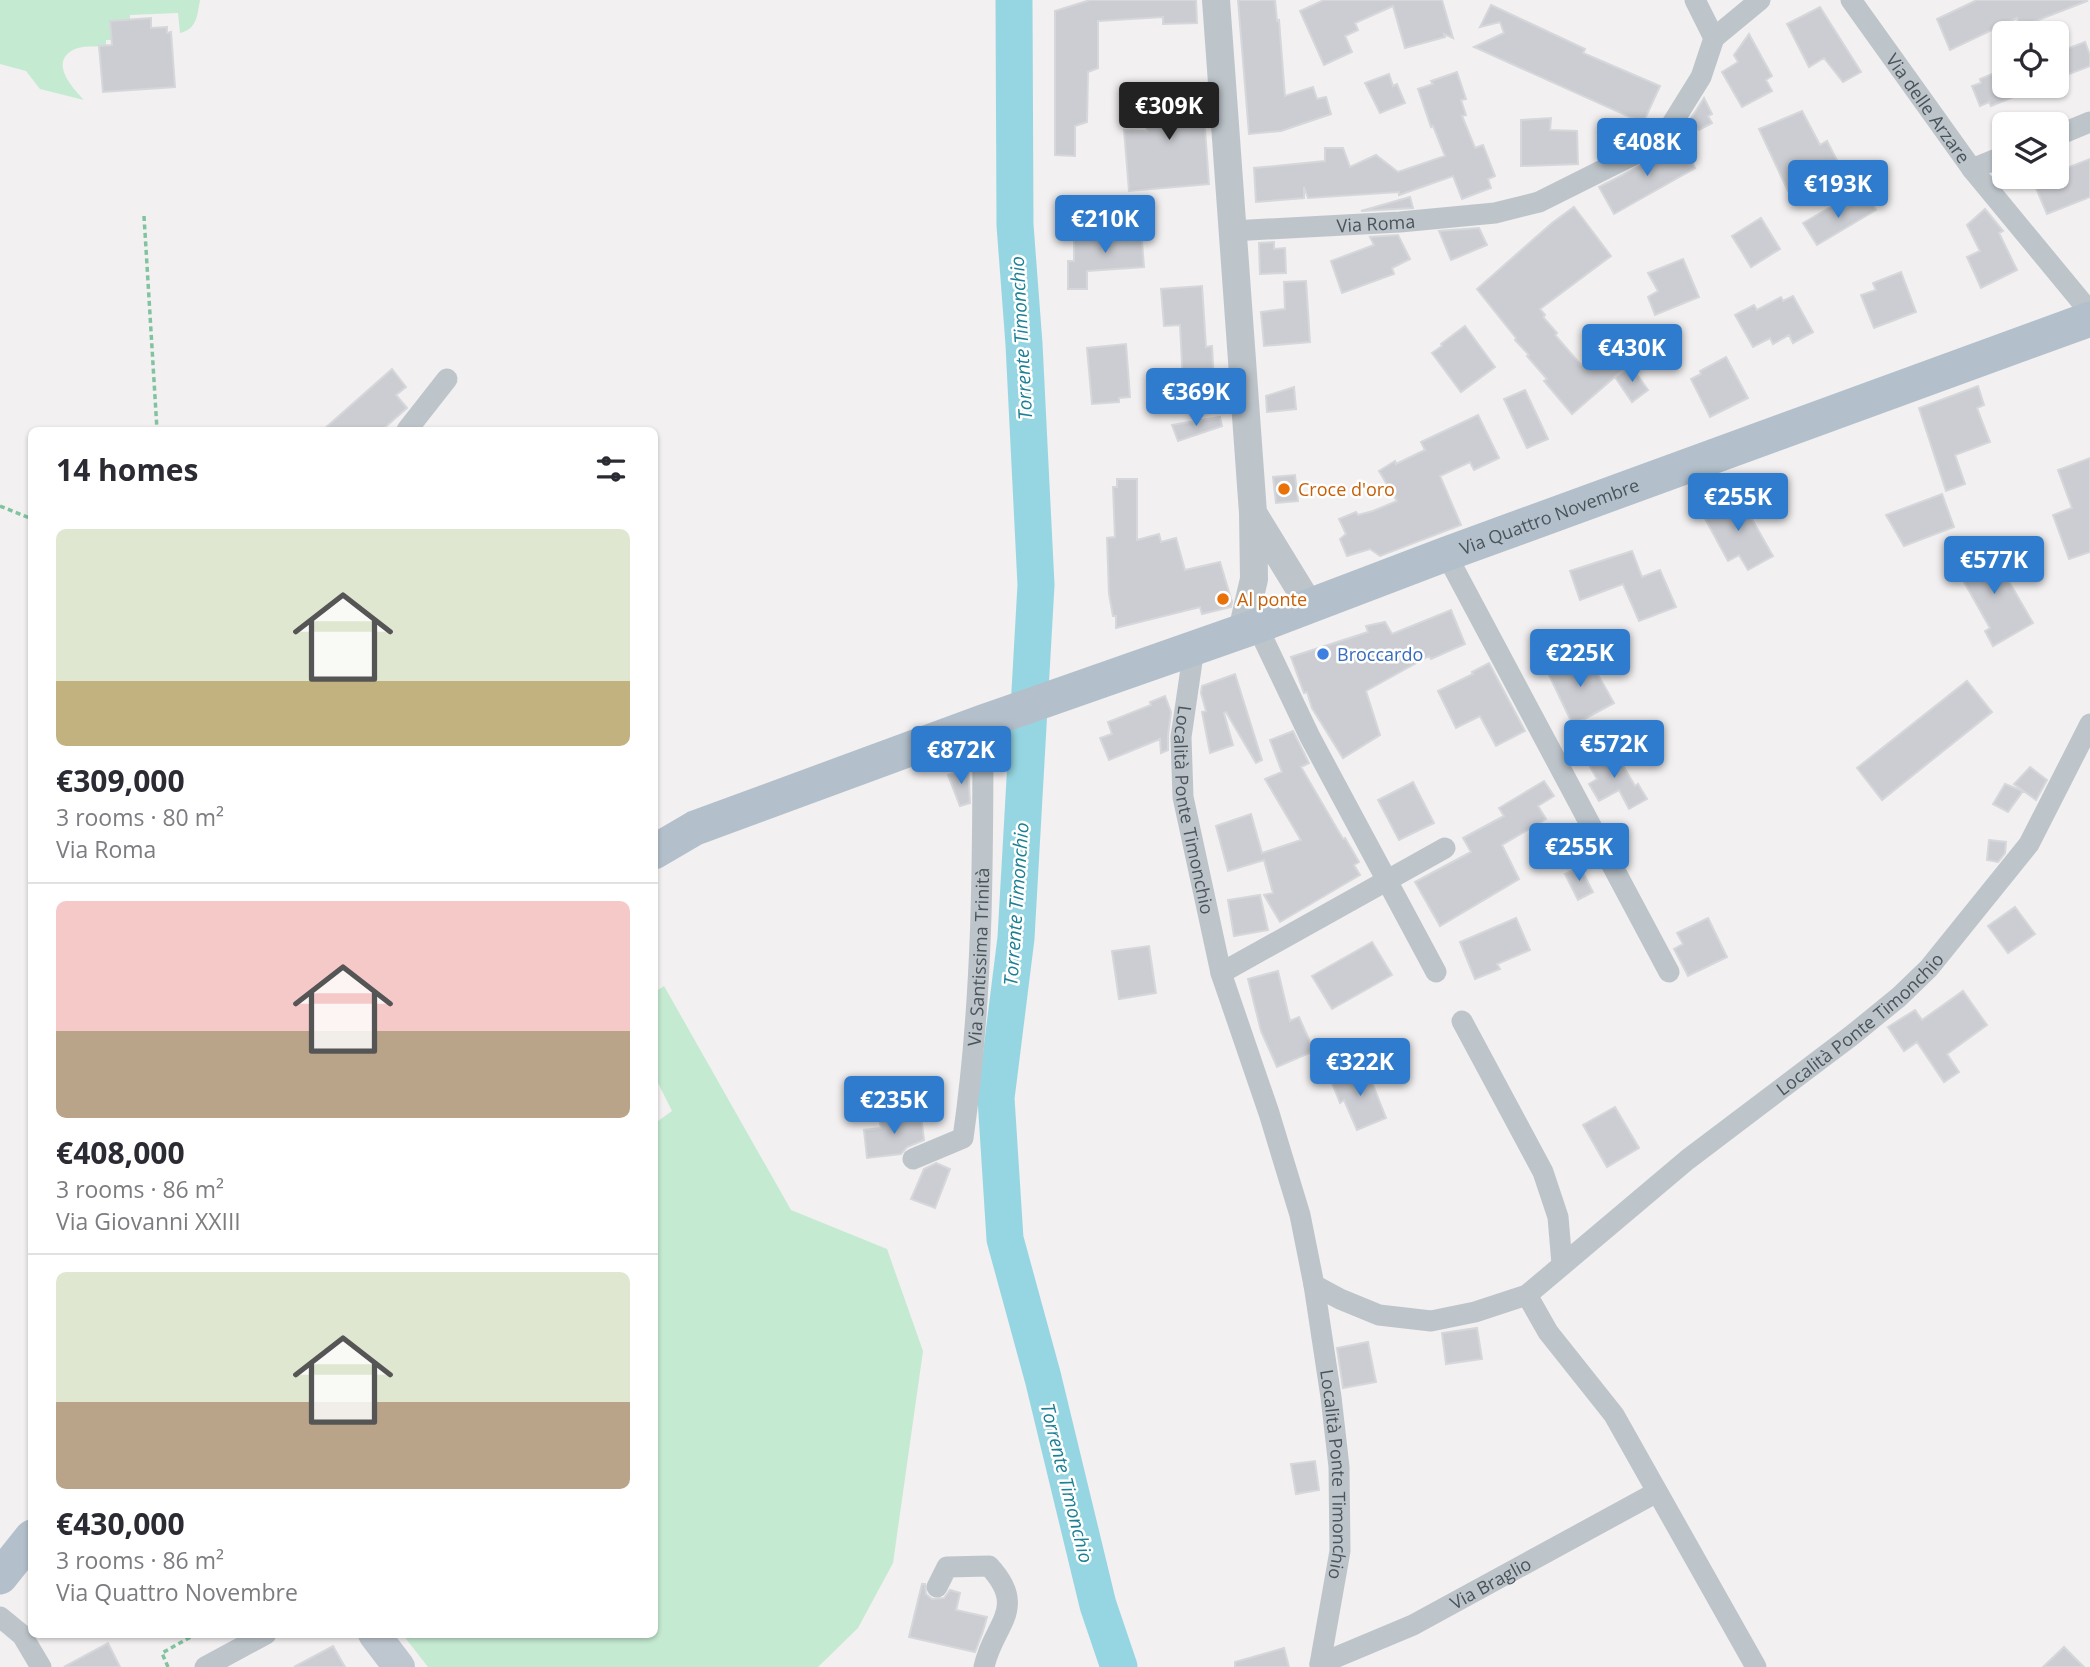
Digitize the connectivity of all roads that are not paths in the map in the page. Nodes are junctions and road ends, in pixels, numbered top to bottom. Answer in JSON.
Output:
{"nodes":[{"id":1,"x":1216,"y":0,"type":"edge"},
{"id":2,"x":1695,"y":0,"type":"edge"},
{"id":3,"x":1760,"y":0,"type":"edge"},
{"id":4,"x":1851,"y":0,"type":"edge"},
{"id":5,"x":1714,"y":38,"type":"junction"},
{"id":6,"x":2090,"y":122,"type":"edge"},
{"id":7,"x":2069,"y":131,"type":"edge"},
{"id":8,"x":1992,"y":161,"type":"edge"},
{"id":9,"x":1972,"y":169,"type":"junction"},
{"id":10,"x":1232,"y":231,"type":"junction"},
{"id":11,"x":2090,"y":312,"type":"edge"},
{"id":12,"x":2090,"y":319,"type":"edge"},
{"id":13,"x":447,"y":379,"type":"dead end"},
{"id":14,"x":409,"y":427,"type":"edge"},
{"id":15,"x":1254,"y":513,"type":"junction"},
{"id":16,"x":1446,"y":554,"type":"junction"},
{"id":17,"x":1254,"y":579,"type":"junction"},
{"id":18,"x":1273,"y":619,"type":"junction"},
{"id":19,"x":1194,"y":648,"type":"junction"},
{"id":20,"x":986,"y":721,"type":"junction"},
{"id":21,"x":2090,"y":724,"type":"edge"},
{"id":22,"x":1445,"y":848,"type":"dead end"},
{"id":23,"x":658,"y":850,"type":"edge"},
{"id":24,"x":1386,"y":880,"type":"junction"},
{"id":25,"x":1436,"y":972,"type":"dead end"},
{"id":26,"x":1669,"y":972,"type":"dead end"},
{"id":27,"x":1221,"y":973,"type":"junction"},
{"id":28,"x":1462,"y":1021,"type":"dead end"},
{"id":29,"x":913,"y":1159,"type":"dead end"},
{"id":30,"x":1562,"y":1264,"type":"junction"},
{"id":31,"x":1314,"y":1284,"type":"junction"},
{"id":32,"x":1527,"y":1295,"type":"junction"},
{"id":33,"x":1657,"y":1492,"type":"junction"},
{"id":34,"x":28,"y":1542,"type":"edge"},
{"id":35,"x":0,"y":1577,"type":"edge"},
{"id":36,"x":937,"y":1587,"type":"dead end"},
{"id":37,"x":0,"y":1617,"type":"edge"},
{"id":38,"x":259,"y":1638,"type":"edge"},
{"id":39,"x":377,"y":1638,"type":"edge"},
{"id":40,"x":1320,"y":1664,"type":"joint"},
{"id":41,"x":41,"y":1667,"type":"edge"},
{"id":42,"x":205,"y":1667,"type":"edge"},
{"id":43,"x":399,"y":1667,"type":"edge"},
{"id":44,"x":984,"y":1667,"type":"edge"},
{"id":45,"x":1756,"y":1667,"type":"edge"}],
"edges":[{"from":1,"to":10,"type":"street"},
{"from":2,"to":5,"type":"street"},
{"from":3,"to":5,"type":"street"},
{"from":4,"to":9,"type":"street","name":"Via delle Arzare"},
{"from":5,"to":10,"type":"street","name":"Via Roma"},
{"from":6,"to":7,"type":"street"},
{"from":8,"to":9,"type":"street"},
{"from":9,"to":11,"type":"street","name":"Via delle Arzare"},
{"from":10,"to":15,"type":"street"},
{"from":12,"to":16,"type":"main road","name":"Via Quattro Novembre"},
{"from":13,"to":14,"type":"street"},
{"from":15,"to":17,"type":"street"},
{"from":15,"to":18,"type":"street"},
{"from":16,"to":18,"type":"main road","name":"Via Quattro Novembre"},
{"from":16,"to":26,"type":"street"},
{"from":17,"to":18,"type":"street"},
{"from":17,"to":18,"type":"street"},
{"from":18,"to":19,"type":"main road","name":"Via Quattro Novembre"},
{"from":18,"to":24,"type":"street"},
{"from":19,"to":20,"type":"main road","name":"Via Quattro Novembre"},
{"from":19,"to":27,"type":"street","name":"Località Ponte Timonchio"},
{"from":20,"to":23,"type":"main road"},
{"from":20,"to":29,"type":"street","name":"Via Santissima Trinità"},
{"from":21,"to":30,"type":"street","name":"Località Ponte Timonchio"},
{"from":22,"to":24,"type":"street"},
{"from":24,"to":25,"type":"street"},
{"from":24,"to":27,"type":"street"},
{"from":27,"to":31,"type":"street","name":"Località Ponte Timonchio"},
{"from":28,"to":30,"type":"street"},
{"from":30,"to":32,"type":"street","name":"Località Ponte Timonchio"},
{"from":31,"to":32,"type":"street","name":"Località Ponte Timonchio"},
{"from":31,"to":40,"type":"street","name":"Località Ponte Timonchio"},
{"from":32,"to":33,"type":"street"},
{"from":33,"to":40,"type":"street","name":"Via Braglio"},
{"from":33,"to":45,"type":"street"},
{"from":34,"to":35,"type":"main road"},
{"from":36,"to":44,"type":"street"},
{"from":37,"to":41,"type":"street"},
{"from":38,"to":42,"type":"street"},
{"from":39,"to":43,"type":"main road"}]}
